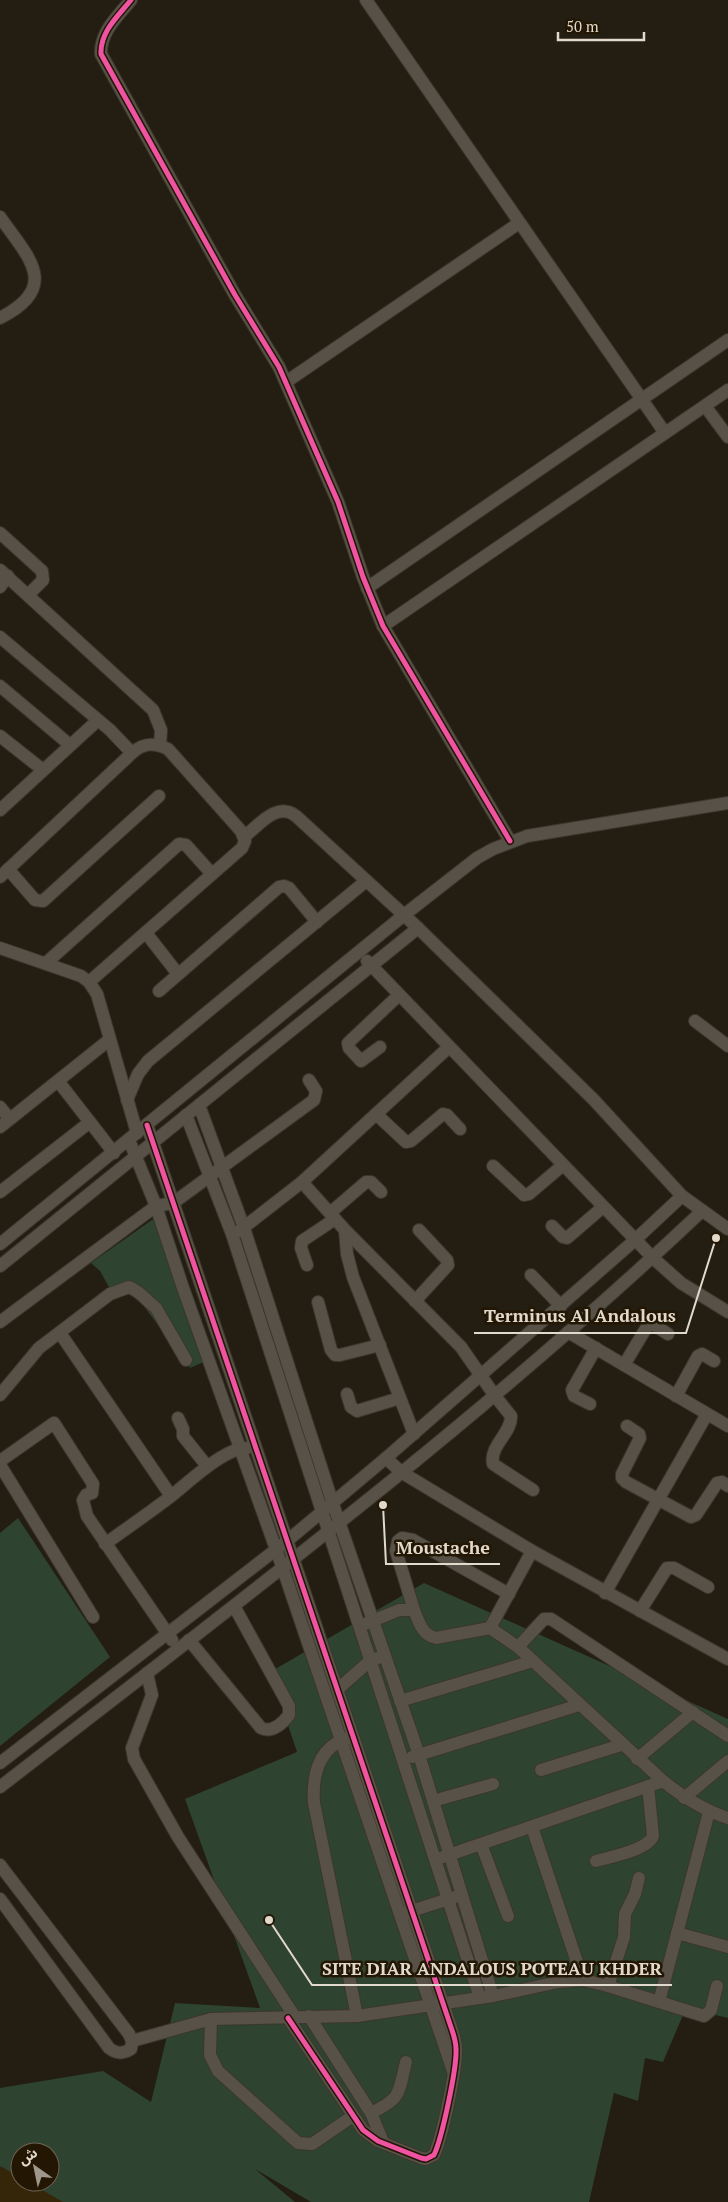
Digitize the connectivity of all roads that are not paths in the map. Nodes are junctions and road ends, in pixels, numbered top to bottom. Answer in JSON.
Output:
{"nodes":[{"id":1,"x":131,"y":0,"type":"edge"},
{"id":2,"x":366,"y":0,"type":"edge"},
{"id":3,"x":0,"y":217,"type":"edge"},
{"id":4,"x":519,"y":223,"type":"junction"},
{"id":5,"x":0,"y":318,"type":"edge"},
{"id":6,"x":728,"y":340,"type":"edge"},
{"id":7,"x":286,"y":382,"type":"junction"},
{"id":8,"x":728,"y":390,"type":"edge"},
{"id":9,"x":641,"y":400,"type":"junction"},
{"id":10,"x":705,"y":406,"type":"junction"},
{"id":11,"x":665,"y":433,"type":"junction"},
{"id":12,"x":728,"y":437,"type":"edge"},
{"id":13,"x":0,"y":533,"type":"edge"},
{"id":14,"x":4,"y":573,"type":"edge"},
{"id":15,"x":0,"y":587,"type":"edge"},
{"id":16,"x":367,"y":588,"type":"junction"},
{"id":17,"x":28,"y":595,"type":"junction"},
{"id":18,"x":383,"y":626,"type":"junction"},
{"id":19,"x":0,"y":637,"type":"edge"},
{"id":20,"x":0,"y":686,"type":"edge"},
{"id":21,"x":98,"y":721,"type":"junction"},
{"id":22,"x":0,"y":736,"type":"edge"},
{"id":23,"x":70,"y":745,"type":"junction"},
{"id":24,"x":160,"y":745,"type":"junction"},
{"id":25,"x":132,"y":753,"type":"junction"},
{"id":26,"x":43,"y":770,"type":"junction"},
{"id":27,"x":159,"y":796,"type":"dead end"},
{"id":28,"x":728,"y":803,"type":"edge"},
{"id":29,"x":0,"y":810,"type":"edge"},
{"id":30,"x":244,"y":836,"type":"junction"},
{"id":31,"x":510,"y":842,"type":"junction"},
{"id":32,"x":4,"y":873,"type":"edge"},
{"id":33,"x":212,"y":874,"type":"junction"},
{"id":34,"x":366,"y":881,"type":"junction"},
{"id":35,"x":404,"y":915,"type":"junction"},
{"id":36,"x":317,"y":922,"type":"junction"},
{"id":37,"x":418,"y":928,"type":"junction"},
{"id":38,"x":146,"y":933,"type":"junction"},
{"id":39,"x":0,"y":948,"type":"edge"},
{"id":40,"x":359,"y":952,"type":"junction"},
{"id":41,"x":46,"y":963,"type":"junction"},
{"id":42,"x":371,"y":966,"type":"junction"},
{"id":43,"x":178,"y":974,"type":"junction"},
{"id":44,"x":89,"y":982,"type":"junction"},
{"id":45,"x":159,"y":991,"type":"dead end"},
{"id":46,"x":399,"y":995,"type":"junction"},
{"id":47,"x":695,"y":1021,"type":"dead end"},
{"id":48,"x":109,"y":1040,"type":"junction"},
{"id":49,"x":728,"y":1046,"type":"edge"},
{"id":50,"x":380,"y":1047,"type":"dead end"},
{"id":51,"x":449,"y":1047,"type":"junction"},
{"id":52,"x":308,"y":1080,"type":"dead end"},
{"id":53,"x":58,"y":1081,"type":"junction"},
{"id":54,"x":128,"y":1100,"type":"junction"},
{"id":55,"x":199,"y":1105,"type":"junction"},
{"id":56,"x":0,"y":1107,"type":"edge"},
{"id":57,"x":376,"y":1114,"type":"junction"},
{"id":58,"x":186,"y":1115,"type":"junction"},
{"id":59,"x":90,"y":1122,"type":"junction"},
{"id":60,"x":5,"y":1123,"type":"edge"},
{"id":61,"x":460,"y":1129,"type":"dead end"},
{"id":62,"x":138,"y":1133,"type":"junction"},
{"id":63,"x":153,"y":1142,"type":"junction"},
{"id":64,"x":114,"y":1152,"type":"junction"},
{"id":65,"x":136,"y":1156,"type":"junction"},
{"id":66,"x":563,"y":1165,"type":"junction"},
{"id":67,"x":222,"y":1166,"type":"junction"},
{"id":68,"x":494,"y":1166,"type":"dead end"},
{"id":69,"x":210,"y":1175,"type":"junction"},
{"id":70,"x":302,"y":1182,"type":"junction"},
{"id":71,"x":0,"y":1192,"type":"edge"},
{"id":72,"x":381,"y":1192,"type":"dead end"},
{"id":73,"x":682,"y":1196,"type":"junction"},
{"id":74,"x":173,"y":1203,"type":"junction"},
{"id":75,"x":156,"y":1206,"type":"junction"},
{"id":76,"x":603,"y":1207,"type":"junction"},
{"id":77,"x":702,"y":1211,"type":"junction"},
{"id":78,"x":333,"y":1216,"type":"junction"},
{"id":79,"x":552,"y":1226,"type":"dead end"},
{"id":80,"x":244,"y":1228,"type":"junction"},
{"id":81,"x":728,"y":1229,"type":"edge"},
{"id":82,"x":345,"y":1230,"type":"junction"},
{"id":83,"x":419,"y":1230,"type":"dead end"},
{"id":84,"x":232,"y":1234,"type":"junction"},
{"id":85,"x":635,"y":1240,"type":"junction"},
{"id":86,"x":0,"y":1244,"type":"edge"},
{"id":87,"x":653,"y":1258,"type":"junction"},
{"id":88,"x":307,"y":1265,"type":"dead end"},
{"id":89,"x":0,"y":1266,"type":"edge"},
{"id":90,"x":531,"y":1275,"type":"dead end"},
{"id":91,"x":198,"y":1277,"type":"junction"},
{"id":92,"x":182,"y":1285,"type":"junction"},
{"id":93,"x":415,"y":1301,"type":"junction"},
{"id":94,"x":318,"y":1302,"type":"dead end"},
{"id":95,"x":561,"y":1306,"type":"junction"},
{"id":96,"x":728,"y":1312,"type":"edge"},
{"id":97,"x":0,"y":1322,"type":"edge"},
{"id":98,"x":568,"y":1332,"type":"junction"},
{"id":99,"x":60,"y":1333,"type":"junction"},
{"id":100,"x":668,"y":1334,"type":"dead end"},
{"id":101,"x":380,"y":1345,"type":"junction"},
{"id":102,"x":596,"y":1348,"type":"junction"},
{"id":103,"x":186,"y":1360,"type":"dead end"},
{"id":104,"x":714,"y":1361,"type":"dead end"},
{"id":105,"x":624,"y":1365,"type":"junction"},
{"id":106,"x":481,"y":1376,"type":"junction"},
{"id":107,"x":347,"y":1394,"type":"dead end"},
{"id":108,"x":0,"y":1395,"type":"edge"},
{"id":109,"x":494,"y":1396,"type":"junction"},
{"id":110,"x":676,"y":1396,"type":"junction"},
{"id":111,"x":400,"y":1398,"type":"junction"},
{"id":112,"x":590,"y":1404,"type":"dead end"},
{"id":113,"x":707,"y":1414,"type":"junction"},
{"id":114,"x":178,"y":1418,"type":"dead end"},
{"id":115,"x":627,"y":1426,"type":"dead end"},
{"id":116,"x":728,"y":1426,"type":"edge"},
{"id":117,"x":414,"y":1434,"type":"junction"},
{"id":118,"x":240,"y":1448,"type":"junction"},
{"id":119,"x":256,"y":1448,"type":"junction"},
{"id":120,"x":386,"y":1458,"type":"junction"},
{"id":121,"x":0,"y":1463,"type":"edge"},
{"id":122,"x":207,"y":1466,"type":"junction"},
{"id":123,"x":401,"y":1472,"type":"junction"},
{"id":124,"x":728,"y":1486,"type":"edge"},
{"id":125,"x":534,"y":1490,"type":"dead end"},
{"id":126,"x":171,"y":1496,"type":"junction"},
{"id":127,"x":658,"y":1500,"type":"junction"},
{"id":128,"x":333,"y":1504,"type":"junction"},
{"id":129,"x":322,"y":1512,"type":"junction"},
{"id":130,"x":340,"y":1522,"type":"junction"},
{"id":131,"x":328,"y":1530,"type":"junction"},
{"id":132,"x":288,"y":1541,"type":"junction"},
{"id":133,"x":105,"y":1544,"type":"junction"},
{"id":134,"x":276,"y":1550,"type":"junction"},
{"id":135,"x":532,"y":1551,"type":"junction"},
{"id":136,"x":294,"y":1560,"type":"junction"},
{"id":137,"x":283,"y":1569,"type":"junction"},
{"id":138,"x":708,"y":1586,"type":"dead end"},
{"id":139,"x":605,"y":1593,"type":"junction"},
{"id":140,"x":508,"y":1594,"type":"junction"},
{"id":141,"x":234,"y":1606,"type":"junction"},
{"id":142,"x":414,"y":1610,"type":"junction"},
{"id":143,"x":640,"y":1611,"type":"junction"},
{"id":144,"x":94,"y":1617,"type":"dead end"},
{"id":145,"x":373,"y":1620,"type":"junction"},
{"id":146,"x":359,"y":1626,"type":"junction"},
{"id":147,"x":490,"y":1628,"type":"junction"},
{"id":148,"x":167,"y":1634,"type":"junction"},
{"id":149,"x":189,"y":1640,"type":"junction"},
{"id":150,"x":518,"y":1647,"type":"junction"},
{"id":151,"x":178,"y":1648,"type":"junction"},
{"id":152,"x":385,"y":1656,"type":"junction"},
{"id":153,"x":728,"y":1659,"type":"edge"},
{"id":154,"x":371,"y":1660,"type":"junction"},
{"id":155,"x":533,"y":1661,"type":"junction"},
{"id":156,"x":123,"y":1668,"type":"junction"},
{"id":157,"x":147,"y":1673,"type":"junction"},
{"id":158,"x":134,"y":1683,"type":"junction"},
{"id":159,"x":338,"y":1689,"type":"junction"},
{"id":160,"x":400,"y":1701,"type":"junction"},
{"id":161,"x":579,"y":1705,"type":"junction"},
{"id":162,"x":693,"y":1712,"type":"junction"},
{"id":163,"x":354,"y":1736,"type":"junction"},
{"id":164,"x":728,"y":1736,"type":"edge"},
{"id":165,"x":341,"y":1740,"type":"junction"},
{"id":166,"x":621,"y":1745,"type":"junction"},
{"id":167,"x":419,"y":1755,"type":"junction"},
{"id":168,"x":404,"y":1759,"type":"junction"},
{"id":169,"x":636,"y":1759,"type":"junction"},
{"id":170,"x":728,"y":1760,"type":"edge"},
{"id":171,"x":0,"y":1763,"type":"edge"},
{"id":172,"x":541,"y":1770,"type":"dead end"},
{"id":173,"x":662,"y":1781,"type":"junction"},
{"id":174,"x":492,"y":1784,"type":"dead end"},
{"id":175,"x":648,"y":1786,"type":"junction"},
{"id":176,"x":0,"y":1787,"type":"edge"},
{"id":177,"x":684,"y":1798,"type":"junction"},
{"id":178,"x":433,"y":1801,"type":"junction"},
{"id":179,"x":708,"y":1812,"type":"junction"},
{"id":180,"x":728,"y":1818,"type":"edge"},
{"id":181,"x":532,"y":1827,"type":"junction"},
{"id":182,"x":481,"y":1844,"type":"junction"},
{"id":183,"x":450,"y":1854,"type":"junction"},
{"id":184,"x":435,"y":1859,"type":"junction"},
{"id":185,"x":596,"y":1861,"type":"dead end"},
{"id":186,"x":0,"y":1865,"type":"edge"},
{"id":187,"x":639,"y":1878,"type":"dead end"},
{"id":188,"x":462,"y":1894,"type":"junction"},
{"id":189,"x":0,"y":1899,"type":"edge"},
{"id":190,"x":448,"y":1899,"type":"junction"},
{"id":191,"x":34,"y":1909,"type":"junction"},
{"id":192,"x":407,"y":1912,"type":"junction"},
{"id":193,"x":508,"y":1916,"type":"dead end"},
{"id":194,"x":17,"y":1921,"type":"junction"},
{"id":195,"x":677,"y":1932,"type":"junction"},
{"id":196,"x":728,"y":1947,"type":"edge"},
{"id":197,"x":583,"y":1980,"type":"junction"},
{"id":198,"x":608,"y":1986,"type":"junction"},
{"id":199,"x":717,"y":1986,"type":"dead end"},
{"id":200,"x":493,"y":1996,"type":"junction"},
{"id":201,"x":480,"y":1998,"type":"junction"},
{"id":202,"x":659,"y":2002,"type":"junction"},
{"id":203,"x":445,"y":2003,"type":"junction"},
{"id":204,"x":430,"y":2005,"type":"junction"},
{"id":205,"x":309,"y":2016,"type":"junction"},
{"id":206,"x":358,"y":2016,"type":"junction"},
{"id":207,"x":292,"y":2017,"type":"junction"},
{"id":208,"x":211,"y":2019,"type":"junction"},
{"id":209,"x":132,"y":2041,"type":"junction"},
{"id":210,"x":406,"y":2062,"type":"dead end"},
{"id":211,"x":453,"y":2071,"type":"junction"},
{"id":212,"x":371,"y":2113,"type":"junction"},
{"id":213,"x":353,"y":2116,"type":"junction"},
{"id":214,"x":383,"y":2142,"type":"junction"}],
"edges":[{"from":1,"to":7,"type":"street"},
{"from":2,"to":4,"type":"street"},
{"from":3,"to":5,"type":"street"},
{"from":4,"to":7,"type":"street"},
{"from":4,"to":9,"type":"street"},
{"from":6,"to":9,"type":"street"},
{"from":7,"to":16,"type":"street"},
{"from":8,"to":10,"type":"street"},
{"from":9,"to":11,"type":"street"},
{"from":9,"to":16,"type":"street"},
{"from":10,"to":11,"type":"street"},
{"from":10,"to":12,"type":"street"},
{"from":11,"to":18,"type":"street"},
{"from":13,"to":17,"type":"street"},
{"from":14,"to":15,"type":"street"},
{"from":14,"to":17,"type":"street"},
{"from":16,"to":18,"type":"street"},
{"from":17,"to":24,"type":"street"},
{"from":18,"to":31,"type":"street"},
{"from":19,"to":21,"type":"street"},
{"from":20,"to":23,"type":"street"},
{"from":21,"to":23,"type":"street"},
{"from":21,"to":25,"type":"street"},
{"from":22,"to":26,"type":"street"},
{"from":23,"to":26,"type":"street"},
{"from":24,"to":25,"type":"street"},
{"from":24,"to":30,"type":"street"},
{"from":25,"to":32,"type":"street"},
{"from":26,"to":29,"type":"street"},
{"from":27,"to":32,"type":"street"},
{"from":28,"to":31,"type":"street"},
{"from":30,"to":33,"type":"street"},
{"from":30,"to":34,"type":"street"},
{"from":31,"to":35,"type":"street"},
{"from":33,"to":38,"type":"street"},
{"from":33,"to":41,"type":"street"},
{"from":34,"to":35,"type":"street"},
{"from":34,"to":36,"type":"street"},
{"from":35,"to":37,"type":"street"},
{"from":35,"to":40,"type":"street"},
{"from":36,"to":43,"type":"street"},
{"from":36,"to":54,"type":"street"},
{"from":37,"to":42,"type":"street"},
{"from":37,"to":73,"type":"street"},
{"from":38,"to":43,"type":"street"},
{"from":38,"to":44,"type":"street"},
{"from":39,"to":41,"type":"street"},
{"from":40,"to":42,"type":"street"},
{"from":40,"to":62,"type":"street"},
{"from":41,"to":44,"type":"street"},
{"from":42,"to":46,"type":"street"},
{"from":42,"to":55,"type":"street"},
{"from":43,"to":45,"type":"street"},
{"from":44,"to":48,"type":"street"},
{"from":46,"to":50,"type":"street"},
{"from":46,"to":51,"type":"street"},
{"from":47,"to":49,"type":"street"},
{"from":48,"to":53,"type":"street"},
{"from":48,"to":54,"type":"street"},
{"from":51,"to":57,"type":"street"},
{"from":51,"to":66,"type":"street"},
{"from":52,"to":67,"type":"street"},
{"from":53,"to":59,"type":"street"},
{"from":53,"to":60,"type":"street"},
{"from":54,"to":62,"type":"street"},
{"from":55,"to":58,"type":"street"},
{"from":55,"to":67,"type":"street"},
{"from":56,"to":60,"type":"street"},
{"from":57,"to":61,"type":"street"},
{"from":57,"to":70,"type":"street"},
{"from":58,"to":63,"type":"street"},
{"from":58,"to":69,"type":"street"},
{"from":59,"to":64,"type":"street"},
{"from":59,"to":71,"type":"street"},
{"from":62,"to":63,"type":"street"},
{"from":62,"to":64,"type":"street"},
{"from":62,"to":65,"type":"street"},
{"from":63,"to":65,"type":"street"},
{"from":63,"to":74,"type":"street"},
{"from":64,"to":86,"type":"street"},
{"from":65,"to":75,"type":"street"},
{"from":65,"to":89,"type":"street"},
{"from":66,"to":68,"type":"street"},
{"from":66,"to":76,"type":"street"},
{"from":67,"to":69,"type":"street"},
{"from":67,"to":80,"type":"street"},
{"from":69,"to":74,"type":"street"},
{"from":69,"to":84,"type":"street"},
{"from":70,"to":78,"type":"street"},
{"from":70,"to":80,"type":"street"},
{"from":72,"to":78,"type":"street"},
{"from":73,"to":77,"type":"street"},
{"from":73,"to":85,"type":"street"},
{"from":74,"to":75,"type":"street"},
{"from":74,"to":91,"type":"street"},
{"from":75,"to":92,"type":"street"},
{"from":75,"to":97,"type":"street"},
{"from":76,"to":79,"type":"street"},
{"from":76,"to":85,"type":"street"},
{"from":77,"to":81,"type":"street"},
{"from":77,"to":87,"type":"street"},
{"from":78,"to":82,"type":"street"},
{"from":78,"to":88,"type":"street"},
{"from":80,"to":84,"type":"street"},
{"from":80,"to":128,"type":"street"},
{"from":82,"to":93,"type":"street"},
{"from":82,"to":101,"type":"street"},
{"from":83,"to":93,"type":"street"},
{"from":84,"to":129,"type":"street"},
{"from":85,"to":87,"type":"street"},
{"from":85,"to":95,"type":"street"},
{"from":87,"to":96,"type":"street"},
{"from":87,"to":98,"type":"street"},
{"from":90,"to":95,"type":"street"},
{"from":91,"to":92,"type":"street"},
{"from":91,"to":119,"type":"street"},
{"from":92,"to":118,"type":"street"},
{"from":93,"to":106,"type":"street"},
{"from":94,"to":101,"type":"street"},
{"from":95,"to":106,"type":"street"},
{"from":98,"to":102,"type":"street"},
{"from":98,"to":109,"type":"street"},
{"from":99,"to":103,"type":"street"},
{"from":99,"to":108,"type":"street"},
{"from":99,"to":126,"type":"street"},
{"from":100,"to":105,"type":"street"},
{"from":101,"to":111,"type":"street"},
{"from":102,"to":105,"type":"street"},
{"from":102,"to":112,"type":"street"},
{"from":104,"to":110,"type":"street"},
{"from":105,"to":110,"type":"street"},
{"from":106,"to":109,"type":"street"},
{"from":106,"to":117,"type":"street"},
{"from":107,"to":111,"type":"street"},
{"from":109,"to":123,"type":"street"},
{"from":109,"to":125,"type":"street"},
{"from":110,"to":113,"type":"street"},
{"from":111,"to":117,"type":"street"},
{"from":113,"to":116,"type":"street"},
{"from":113,"to":127,"type":"street"},
{"from":114,"to":122,"type":"street"},
{"from":115,"to":127,"type":"street"},
{"from":117,"to":120,"type":"street"},
{"from":118,"to":119,"type":"street"},
{"from":118,"to":122,"type":"street"},
{"from":118,"to":134,"type":"street"},
{"from":119,"to":132,"type":"street"},
{"from":120,"to":123,"type":"street"},
{"from":120,"to":128,"type":"street"},
{"from":121,"to":133,"type":"street"},
{"from":121,"to":144,"type":"street"},
{"from":122,"to":126,"type":"street"},
{"from":123,"to":130,"type":"street"},
{"from":123,"to":135,"type":"street"},
{"from":124,"to":127,"type":"street"},
{"from":126,"to":133,"type":"street"},
{"from":127,"to":139,"type":"street"},
{"from":128,"to":129,"type":"street"},
{"from":128,"to":130,"type":"street"},
{"from":129,"to":131,"type":"street"},
{"from":129,"to":132,"type":"street"},
{"from":130,"to":131,"type":"street"},
{"from":130,"to":145,"type":"street"},
{"from":131,"to":136,"type":"street"},
{"from":131,"to":146,"type":"street"},
{"from":132,"to":134,"type":"street"},
{"from":132,"to":136,"type":"street"},
{"from":133,"to":148,"type":"street"},
{"from":134,"to":137,"type":"street"},
{"from":134,"to":148,"type":"street"},
{"from":135,"to":139,"type":"street"},
{"from":135,"to":140,"type":"street"},
{"from":136,"to":137,"type":"street"},
{"from":136,"to":159,"type":"street"},
{"from":137,"to":141,"type":"street"},
{"from":137,"to":165,"type":"street"},
{"from":138,"to":143,"type":"street"},
{"from":139,"to":143,"type":"street"},
{"from":140,"to":142,"type":"street"},
{"from":140,"to":147,"type":"street"},
{"from":141,"to":149,"type":"street"},
{"from":141,"to":149,"type":"street"},
{"from":142,"to":145,"type":"street"},
{"from":142,"to":147,"type":"street"},
{"from":143,"to":153,"type":"street"},
{"from":145,"to":146,"type":"street"},
{"from":145,"to":152,"type":"street"},
{"from":146,"to":154,"type":"street"},
{"from":147,"to":150,"type":"street"},
{"from":148,"to":151,"type":"street"},
{"from":148,"to":156,"type":"street"},
{"from":149,"to":151,"type":"street"},
{"from":150,"to":155,"type":"street"},
{"from":150,"to":162,"type":"street"},
{"from":151,"to":157,"type":"street"},
{"from":152,"to":154,"type":"street"},
{"from":152,"to":160,"type":"street"},
{"from":154,"to":159,"type":"street"},
{"from":154,"to":168,"type":"street"},
{"from":155,"to":160,"type":"street"},
{"from":155,"to":161,"type":"street"},
{"from":156,"to":158,"type":"street"},
{"from":156,"to":171,"type":"street"},
{"from":157,"to":158,"type":"street"},
{"from":157,"to":207,"type":"street"},
{"from":158,"to":176,"type":"street"},
{"from":159,"to":163,"type":"street"},
{"from":160,"to":167,"type":"street"},
{"from":161,"to":166,"type":"street"},
{"from":161,"to":167,"type":"street"},
{"from":162,"to":164,"type":"street"},
{"from":162,"to":169,"type":"street"},
{"from":163,"to":165,"type":"street"},
{"from":163,"to":192,"type":"street"},
{"from":165,"to":192,"type":"street"},
{"from":165,"to":206,"type":"street"},
{"from":166,"to":169,"type":"street"},
{"from":166,"to":172,"type":"street"},
{"from":167,"to":168,"type":"street"},
{"from":167,"to":178,"type":"street"},
{"from":168,"to":184,"type":"street"},
{"from":169,"to":173,"type":"street"},
{"from":170,"to":177,"type":"street"},
{"from":173,"to":175,"type":"street"},
{"from":173,"to":177,"type":"street"},
{"from":174,"to":178,"type":"street"},
{"from":175,"to":181,"type":"street"},
{"from":175,"to":185,"type":"street"},
{"from":177,"to":179,"type":"street"},
{"from":178,"to":183,"type":"street"},
{"from":179,"to":180,"type":"street"},
{"from":179,"to":195,"type":"street"},
{"from":181,"to":182,"type":"street"},
{"from":181,"to":197,"type":"street"},
{"from":182,"to":183,"type":"street"},
{"from":182,"to":193,"type":"street"},
{"from":183,"to":184,"type":"street"},
{"from":183,"to":188,"type":"street"},
{"from":184,"to":190,"type":"street"},
{"from":186,"to":191,"type":"street"},
{"from":187,"to":198,"type":"street"},
{"from":188,"to":190,"type":"street"},
{"from":188,"to":200,"type":"street"},
{"from":189,"to":194,"type":"street"},
{"from":190,"to":192,"type":"street"},
{"from":190,"to":201,"type":"street"},
{"from":191,"to":194,"type":"street"},
{"from":191,"to":209,"type":"street"},
{"from":192,"to":203,"type":"street"},
{"from":192,"to":204,"type":"street"},
{"from":194,"to":209,"type":"street"},
{"from":195,"to":196,"type":"street"},
{"from":195,"to":202,"type":"street"},
{"from":197,"to":198,"type":"street"},
{"from":197,"to":200,"type":"street"},
{"from":198,"to":202,"type":"street"},
{"from":199,"to":202,"type":"street"},
{"from":200,"to":201,"type":"street"},
{"from":201,"to":203,"type":"street"},
{"from":203,"to":204,"type":"street"},
{"from":203,"to":211,"type":"street"},
{"from":204,"to":206,"type":"street"},
{"from":204,"to":211,"type":"street"},
{"from":205,"to":206,"type":"street"},
{"from":205,"to":207,"type":"street"},
{"from":205,"to":212,"type":"street"},
{"from":207,"to":208,"type":"street"},
{"from":207,"to":213,"type":"street"},
{"from":208,"to":209,"type":"street"},
{"from":208,"to":213,"type":"street"},
{"from":210,"to":212,"type":"street"},
{"from":211,"to":214,"type":"street"},
{"from":212,"to":214,"type":"street"},
{"from":213,"to":214,"type":"street"}]}
